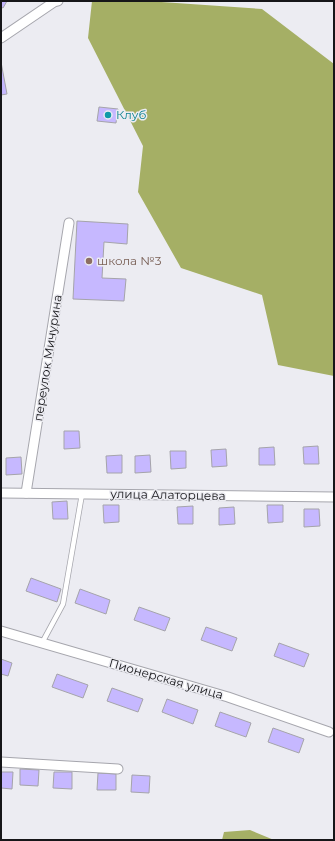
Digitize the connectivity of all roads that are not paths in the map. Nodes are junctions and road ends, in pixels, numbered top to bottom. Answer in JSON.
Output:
{"nodes":[{"id":1,"x":56,"y":1,"type":"edge"},
{"id":2,"x":1,"y":38,"type":"edge"},
{"id":3,"x":69,"y":223,"type":"dead end"},
{"id":4,"x":26,"y":493,"type":"junction"},
{"id":5,"x":1,"y":494,"type":"edge"},
{"id":6,"x":82,"y":494,"type":"junction"},
{"id":7,"x":334,"y":497,"type":"edge"},
{"id":8,"x":1,"y":631,"type":"edge"},
{"id":9,"x":42,"y":644,"type":"junction"},
{"id":10,"x":329,"y":732,"type":"dead end"},
{"id":11,"x":1,"y":762,"type":"edge"},
{"id":12,"x":118,"y":769,"type":"dead end"}],
"edges":[{"from":1,"to":2,"type":"street"},
{"from":3,"to":4,"type":"street","name":"переулок Мичурина"},
{"from":4,"to":5,"type":"street","name":"улица Алаторцева"},
{"from":4,"to":6,"type":"street","name":"улица Алаторцева"},
{"from":6,"to":7,"type":"street","name":"улица Алаторцева"},
{"from":6,"to":9,"type":"lane"},
{"from":8,"to":9,"type":"street","name":"Пионерская улица"},
{"from":9,"to":10,"type":"street","name":"Пионерская улица"},
{"from":11,"to":12,"type":"street"}]}
